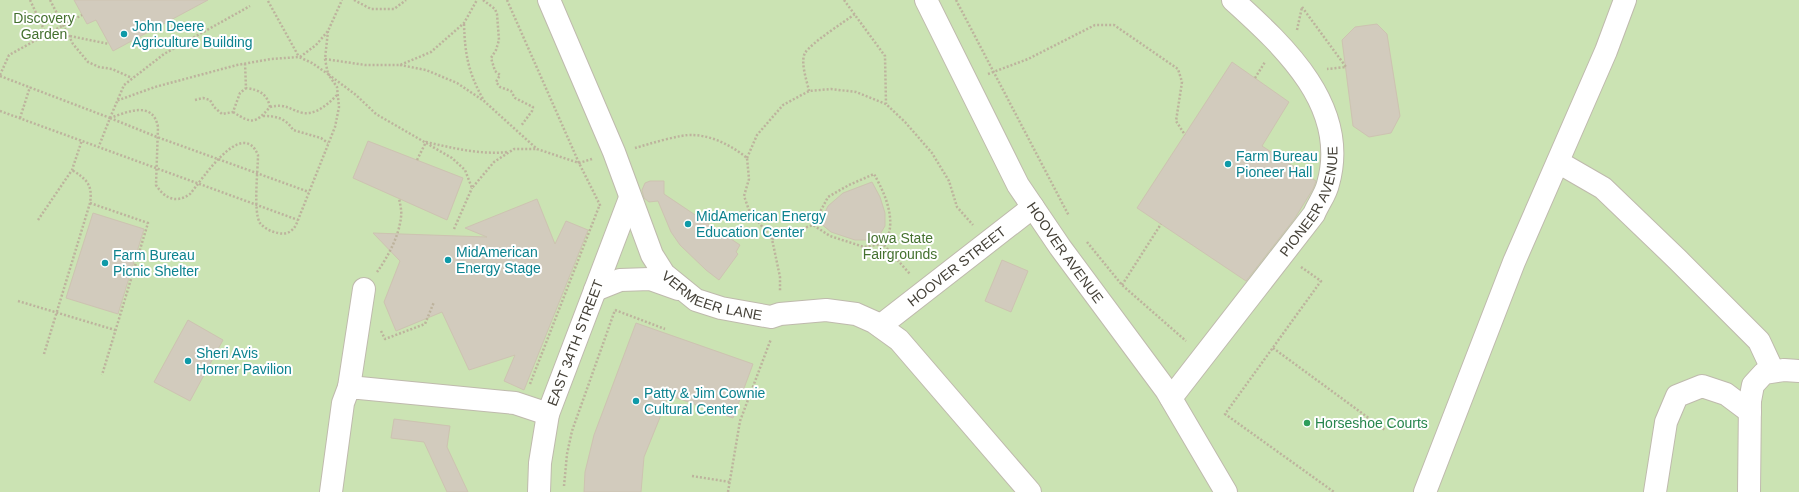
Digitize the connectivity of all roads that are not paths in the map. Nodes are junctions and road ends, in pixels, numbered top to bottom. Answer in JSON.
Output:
{"nodes":[{"id":1,"x":549,"y":0,"type":"edge"},
{"id":2,"x":926,"y":0,"type":"edge"},
{"id":3,"x":1233,"y":0,"type":"edge"},
{"id":4,"x":1624,"y":0,"type":"edge"},
{"id":5,"x":1558,"y":162,"type":"junction"},
{"id":6,"x":630,"y":198,"type":"junction"},
{"id":7,"x":1032,"y":207,"type":"junction"},
{"id":8,"x":364,"y":290,"type":"road end"},
{"id":9,"x":685,"y":291,"type":"junction"},
{"id":10,"x":593,"y":296,"type":"junction"},
{"id":11,"x":880,"y":326,"type":"junction"},
{"id":12,"x":1773,"y":371,"type":"junction"},
{"id":13,"x":1799,"y":372,"type":"edge"},
{"id":14,"x":349,"y":387,"type":"junction"},
{"id":15,"x":1170,"y":398,"type":"junction"},
{"id":16,"x":1750,"y":412,"type":"junction"},
{"id":17,"x":548,"y":414,"type":"junction"},
{"id":18,"x":331,"y":492,"type":"edge"},
{"id":19,"x":539,"y":492,"type":"edge"},
{"id":20,"x":1030,"y":492,"type":"edge"},
{"id":21,"x":1226,"y":492,"type":"edge"},
{"id":22,"x":1425,"y":492,"type":"edge"},
{"id":23,"x":1655,"y":492,"type":"edge"},
{"id":24,"x":1749,"y":492,"type":"edge"}],
"edges":[{"from":1,"to":6,"type":"lane","name":"VERMEER LANE"},
{"from":2,"to":7,"type":"lane","name":"HOOVER AVENUE"},
{"from":3,"to":15,"type":"lane","name":"PIONEER AVENUE"},
{"from":4,"to":5,"type":"lane"},
{"from":5,"to":12,"type":"lane"},
{"from":5,"to":22,"type":"lane"},
{"from":6,"to":9,"type":"lane","name":"VERMEER LANE"},
{"from":6,"to":10,"type":"lane","name":"EAST 34TH STREET"},
{"from":7,"to":11,"type":"lane","name":"HOOVER STREET"},
{"from":7,"to":15,"type":"lane","name":"HOOVER AVENUE"},
{"from":8,"to":14,"type":"lane"},
{"from":9,"to":10,"type":"lane"},
{"from":9,"to":11,"type":"lane","name":"VERMEER LANE"},
{"from":10,"to":17,"type":"lane","name":"EAST 34TH STREET"},
{"from":11,"to":20,"type":"lane","name":"VERMEER LANE"},
{"from":12,"to":13,"type":"lane"},
{"from":12,"to":16,"type":"lane"},
{"from":14,"to":17,"type":"lane"},
{"from":14,"to":18,"type":"lane"},
{"from":15,"to":21,"type":"lane","name":"HOOVER AVENUE"},
{"from":16,"to":23,"type":"lane"},
{"from":16,"to":24,"type":"lane"},
{"from":17,"to":19,"type":"lane","name":"EAST 34TH STREET"}]}
